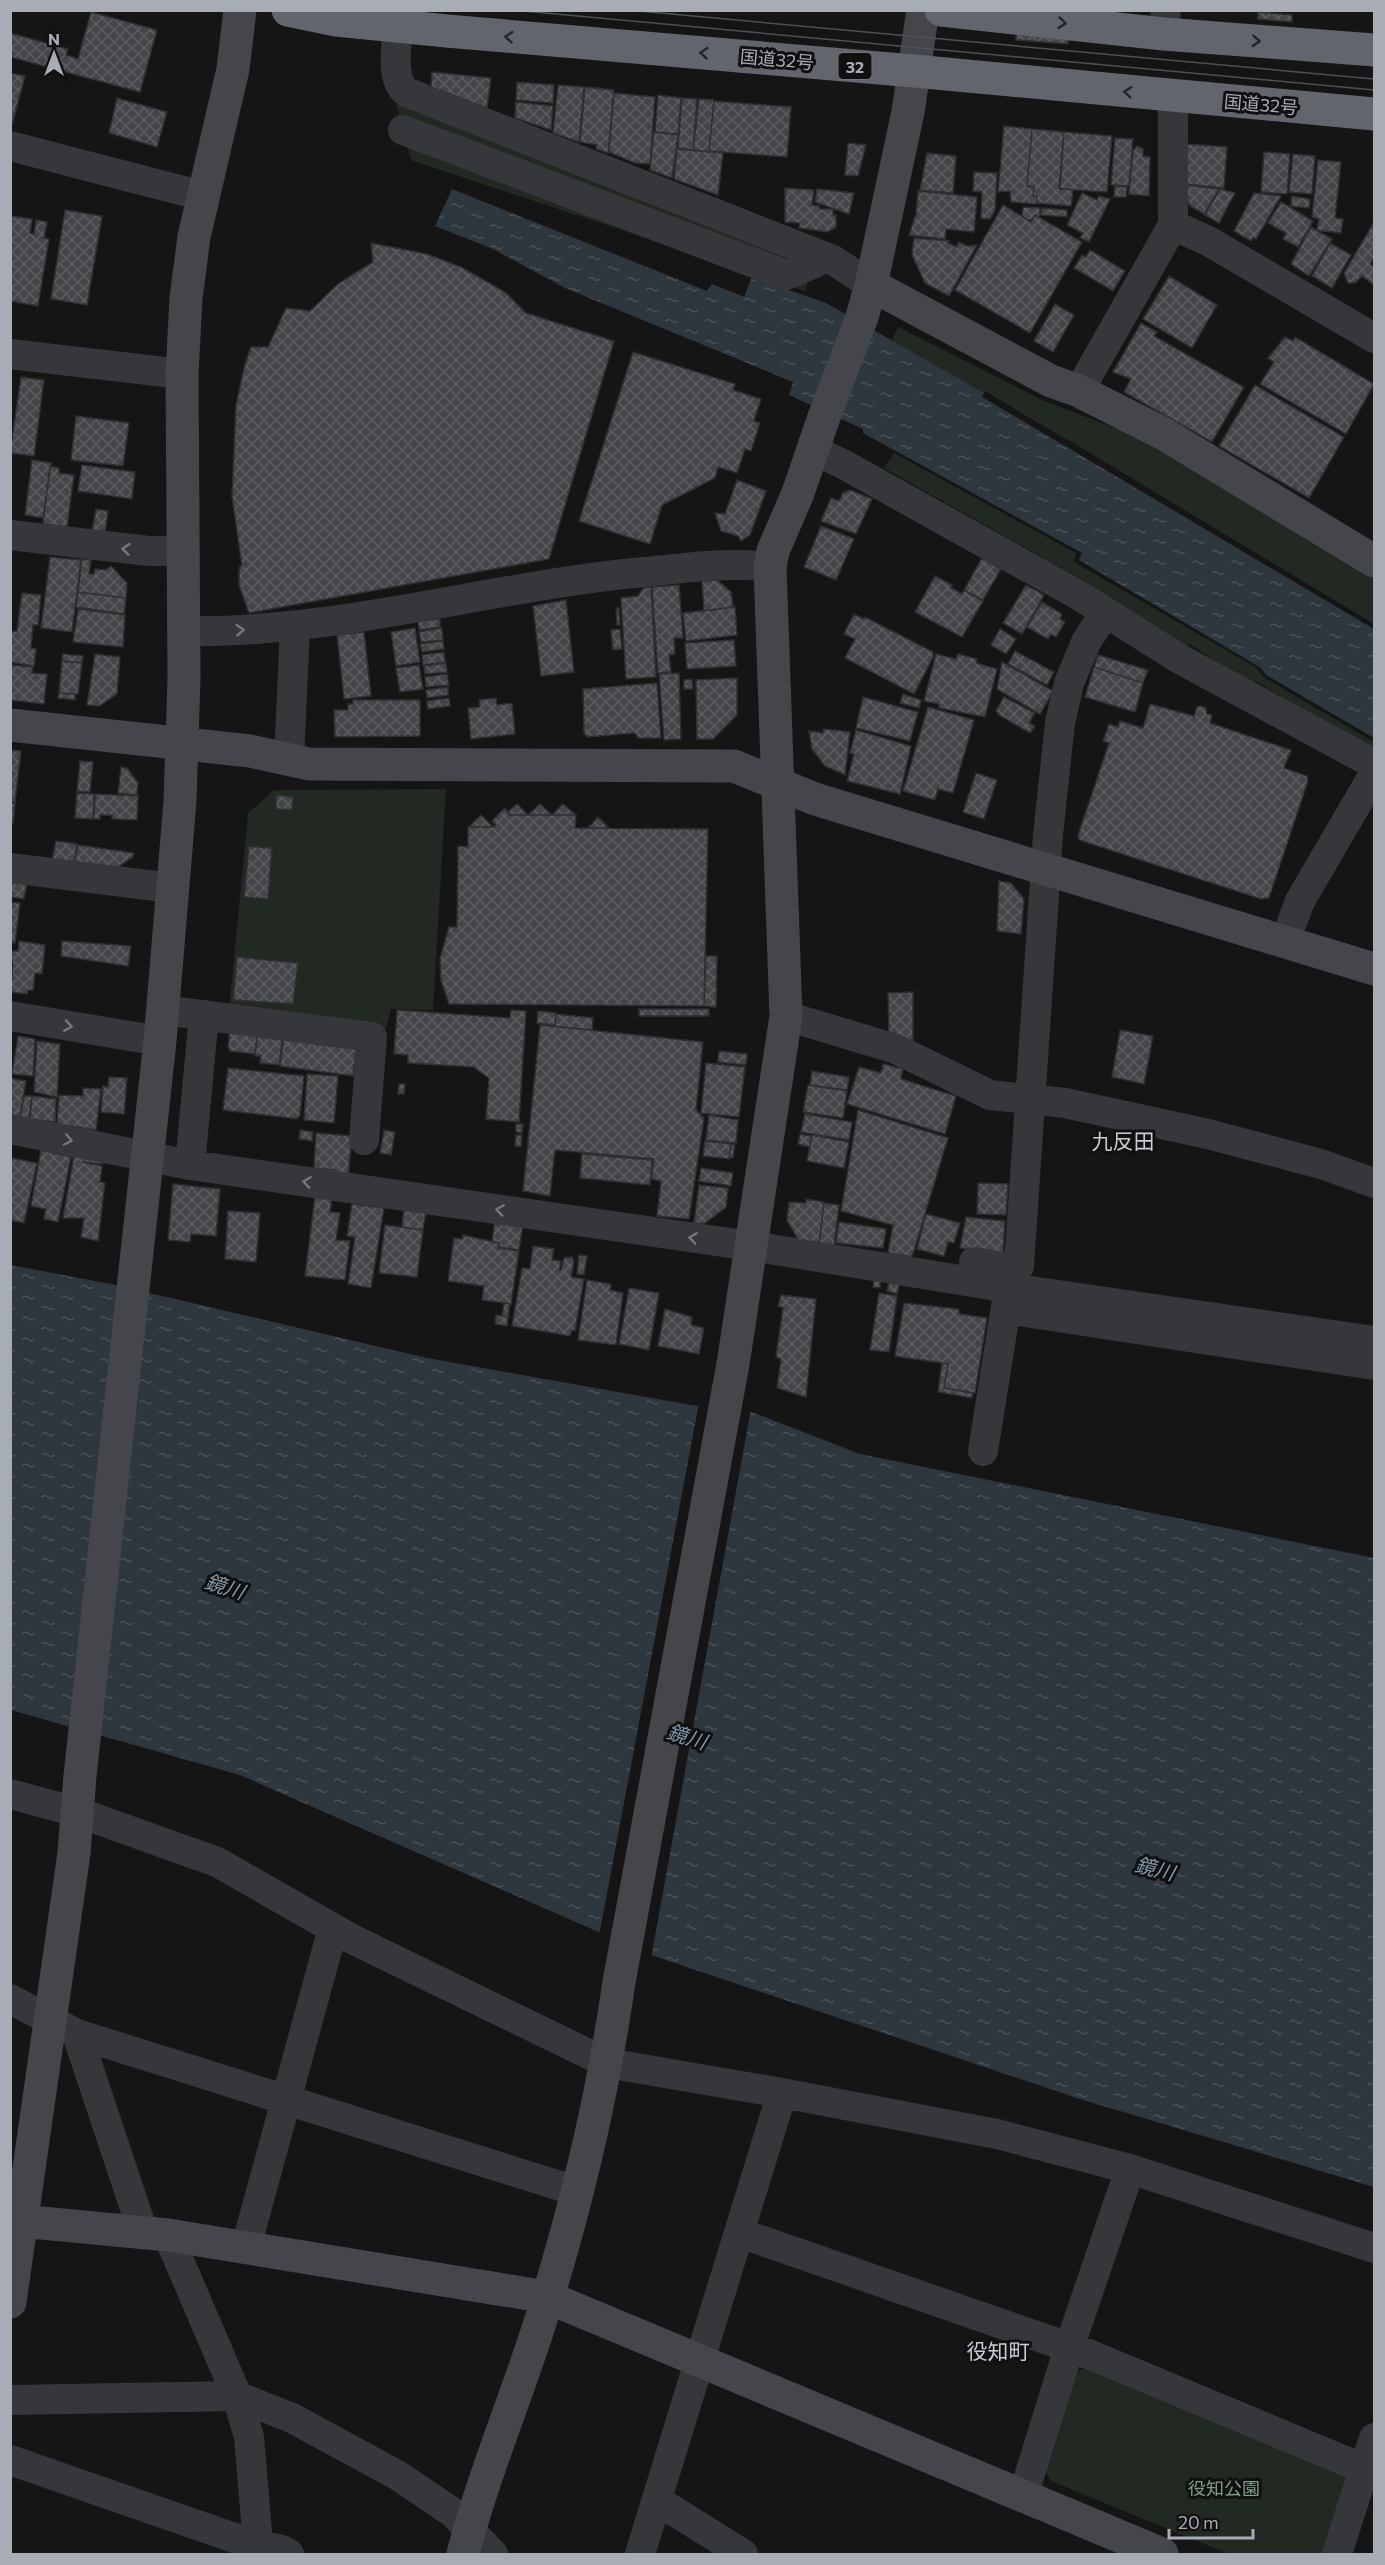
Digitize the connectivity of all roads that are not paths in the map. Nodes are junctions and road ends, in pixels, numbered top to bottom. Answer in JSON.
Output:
{"nodes":[{"id":1,"x":240,"y":10,"type":"edge"},
{"id":2,"x":288,"y":10,"type":"edge"},
{"id":3,"x":923,"y":10,"type":"edge"},
{"id":4,"x":941,"y":10,"type":"edge"},
{"id":5,"x":1165,"y":22,"type":"edge"},
{"id":6,"x":398,"y":26,"type":"junction"},
{"id":7,"x":1374,"y":50,"type":"edge"},
{"id":8,"x":914,"y":71,"type":"junction"},
{"id":9,"x":1173,"y":97,"type":"junction"},
{"id":10,"x":1374,"y":114,"type":"edge"},
{"id":11,"x":403,"y":130,"type":"dead end"},
{"id":12,"x":10,"y":146,"type":"edge"},
{"id":13,"x":204,"y":196,"type":"junction"},
{"id":14,"x":1173,"y":225,"type":"junction"},
{"id":15,"x":815,"y":263,"type":"dead end"},
{"id":16,"x":871,"y":285,"type":"junction"},
{"id":17,"x":1374,"y":338,"type":"edge"},
{"id":18,"x":10,"y":354,"type":"edge"},
{"id":19,"x":182,"y":374,"type":"junction"},
{"id":20,"x":1079,"y":391,"type":"junction"},
{"id":21,"x":813,"y":450,"type":"junction"},
{"id":22,"x":10,"y":535,"type":"edge"},
{"id":23,"x":184,"y":551,"type":"junction"},
{"id":24,"x":1374,"y":561,"type":"edge"},
{"id":25,"x":770,"y":567,"type":"junction"},
{"id":26,"x":1105,"y":613,"type":"junction"},
{"id":27,"x":295,"y":627,"type":"junction"},
{"id":28,"x":184,"y":631,"type":"junction"},
{"id":29,"x":10,"y":725,"type":"edge"},
{"id":30,"x":181,"y":745,"type":"junction"},
{"id":31,"x":289,"y":760,"type":"junction"},
{"id":32,"x":1374,"y":764,"type":"edge"},
{"id":33,"x":1374,"y":774,"type":"edge"},
{"id":34,"x":776,"y":781,"type":"junction"},
{"id":35,"x":10,"y":868,"type":"edge"},
{"id":36,"x":1046,"y":869,"type":"junction"},
{"id":37,"x":172,"y":888,"type":"junction"},
{"id":38,"x":1285,"y":941,"type":"junction"},
{"id":39,"x":1374,"y":969,"type":"edge"},
{"id":40,"x":204,"y":1015,"type":"junction"},
{"id":41,"x":10,"y":1016,"type":"edge"},
{"id":42,"x":786,"y":1016,"type":"junction"},
{"id":43,"x":161,"y":1026,"type":"junction"},
{"id":44,"x":1029,"y":1100,"type":"junction"},
{"id":45,"x":10,"y":1129,"type":"edge"},
{"id":46,"x":364,"y":1140,"type":"dead end"},
{"id":47,"x":146,"y":1157,"type":"junction"},
{"id":48,"x":200,"y":1167,"type":"junction"},
{"id":49,"x":1374,"y":1182,"type":"edge"},
{"id":50,"x":751,"y":1246,"type":"junction"},
{"id":51,"x":942,"y":1276,"type":"junction"},
{"id":52,"x":1008,"y":1298,"type":"junction"},
{"id":53,"x":1374,"y":1341,"type":"edge"},
{"id":54,"x":1374,"y":1365,"type":"edge"},
{"id":55,"x":983,"y":1451,"type":"dead end"},
{"id":56,"x":10,"y":1794,"type":"edge"},
{"id":57,"x":77,"y":1812,"type":"junction"},
{"id":58,"x":333,"y":1928,"type":"junction"},
{"id":59,"x":10,"y":1999,"type":"edge"},
{"id":60,"x":63,"y":2026,"type":"junction"},
{"id":61,"x":607,"y":2063,"type":"junction"},
{"id":62,"x":782,"y":2093,"type":"junction"},
{"id":63,"x":285,"y":2100,"type":"junction"},
{"id":64,"x":1130,"y":2169,"type":"junction"},
{"id":65,"x":576,"y":2191,"type":"junction"},
{"id":66,"x":16,"y":2220,"type":"edge"},
{"id":67,"x":156,"y":2233,"type":"junction"},
{"id":68,"x":740,"y":2233,"type":"junction"},
{"id":69,"x":246,"y":2247,"type":"junction"},
{"id":70,"x":1374,"y":2248,"type":"edge"},
{"id":71,"x":547,"y":2297,"type":"junction"},
{"id":72,"x":11,"y":2298,"type":"edge"},
{"id":73,"x":1069,"y":2348,"type":"junction"},
{"id":74,"x":700,"y":2361,"type":"junction"},
{"id":75,"x":237,"y":2396,"type":"junction"},
{"id":76,"x":10,"y":2400,"type":"edge"},
{"id":77,"x":1374,"y":2438,"type":"edge"},
{"id":78,"x":10,"y":2460,"type":"edge"},
{"id":79,"x":1370,"y":2471,"type":"edge"},
{"id":80,"x":1023,"y":2496,"type":"junction"},
{"id":81,"x":658,"y":2501,"type":"junction"},
{"id":82,"x":467,"y":2542,"type":"edge"},
{"id":83,"x":246,"y":2546,"type":"edge"},
{"id":84,"x":289,"y":2554,"type":"edge"},
{"id":85,"x":493,"y":2554,"type":"edge"},
{"id":86,"x":640,"y":2554,"type":"edge"},
{"id":87,"x":743,"y":2554,"type":"edge"},
{"id":88,"x":1162,"y":2554,"type":"edge"},
{"id":89,"x":1337,"y":2554,"type":"edge"}],
"edges":[{"from":1,"to":13,"type":"street"},
{"from":2,"to":6,"type":"highway","name":"国道32号","number":"32"},
{"from":3,"to":8,"type":"street"},
{"from":4,"to":5,"type":"highway","one_way":true},
{"from":5,"to":7,"type":"highway","one_way":true},
{"from":8,"to":6,"type":"highway","name":"国道32号","number":"32","one_way":true},
{"from":6,"to":16,"type":"street"},
{"from":9,"to":8,"type":"highway","name":"国道32号","number":"32","one_way":true},
{"from":8,"to":16,"type":"street"},
{"from":9,"to":10,"type":"highway","name":"国道32号","number":"32"},
{"from":9,"to":14,"type":"street"},
{"from":11,"to":15,"type":"street"},
{"from":12,"to":13,"type":"street"},
{"from":13,"to":19,"type":"street"},
{"from":14,"to":17,"type":"street"},
{"from":14,"to":20,"type":"street"},
{"from":16,"to":20,"type":"street"},
{"from":16,"to":21,"type":"street"},
{"from":18,"to":19,"type":"street"},
{"from":19,"to":23,"type":"street"},
{"from":20,"to":24,"type":"street"},
{"from":21,"to":25,"type":"street"},
{"from":21,"to":26,"type":"street"},
{"from":23,"to":22,"type":"street","one_way":true},
{"from":23,"to":28,"type":"street"},
{"from":25,"to":27,"type":"street"},
{"from":25,"to":34,"type":"street"},
{"from":26,"to":32,"type":"street"},
{"from":26,"to":36,"type":"street"},
{"from":28,"to":27,"type":"street","one_way":true},
{"from":27,"to":31,"type":"street"},
{"from":28,"to":30,"type":"street"},
{"from":29,"to":30,"type":"street"},
{"from":30,"to":31,"type":"street"},
{"from":30,"to":37,"type":"street"},
{"from":31,"to":34,"type":"street"},
{"from":33,"to":38,"type":"street"},
{"from":34,"to":36,"type":"street"},
{"from":34,"to":42,"type":"street"},
{"from":35,"to":37,"type":"street"},
{"from":36,"to":38,"type":"street"},
{"from":36,"to":44,"type":"street"},
{"from":37,"to":43,"type":"street"},
{"from":38,"to":39,"type":"street"},
{"from":40,"to":43,"type":"street"},
{"from":40,"to":46,"type":"street"},
{"from":40,"to":48,"type":"street"},
{"from":41,"to":43,"type":"street","one_way":true},
{"from":42,"to":44,"type":"street"},
{"from":42,"to":50,"type":"street"},
{"from":43,"to":47,"type":"street"},
{"from":44,"to":49,"type":"street"},
{"from":44,"to":51,"type":"street"},
{"from":45,"to":47,"type":"street","one_way":true},
{"from":47,"to":48,"type":"street"},
{"from":47,"to":57,"type":"street"},
{"from":50,"to":48,"type":"street","one_way":true},
{"from":50,"to":51,"type":"street"},
{"from":50,"to":61,"type":"street"},
{"from":51,"to":52,"type":"street"},
{"from":52,"to":53,"type":"street"},
{"from":52,"to":54,"type":"street"},
{"from":52,"to":55,"type":"street"},
{"from":56,"to":57,"type":"street"},
{"from":57,"to":58,"type":"street"},
{"from":57,"to":60,"type":"street"},
{"from":58,"to":61,"type":"street"},
{"from":58,"to":63,"type":"street"},
{"from":59,"to":60,"type":"street"},
{"from":60,"to":63,"type":"street"},
{"from":60,"to":66,"type":"street"},
{"from":60,"to":67,"type":"street"},
{"from":61,"to":62,"type":"street"},
{"from":61,"to":65,"type":"street"},
{"from":62,"to":64,"type":"street"},
{"from":62,"to":68,"type":"street"},
{"from":63,"to":65,"type":"street"},
{"from":63,"to":69,"type":"street"},
{"from":64,"to":70,"type":"street"},
{"from":64,"to":73,"type":"street"},
{"from":65,"to":71,"type":"street"},
{"from":66,"to":67,"type":"street"},
{"from":66,"to":72,"type":"street"},
{"from":67,"to":69,"type":"street"},
{"from":67,"to":75,"type":"street"},
{"from":68,"to":73,"type":"street"},
{"from":68,"to":74,"type":"street"},
{"from":69,"to":71,"type":"street"},
{"from":71,"to":74,"type":"street"},
{"from":71,"to":82,"type":"street"},
{"from":73,"to":79,"type":"street"},
{"from":73,"to":80,"type":"street"},
{"from":74,"to":80,"type":"street"},
{"from":74,"to":81,"type":"street"},
{"from":75,"to":76,"type":"street"},
{"from":75,"to":82,"type":"street"},
{"from":75,"to":83,"type":"street"},
{"from":77,"to":79,"type":"street"},
{"from":78,"to":83,"type":"street"},
{"from":79,"to":89,"type":"street"},
{"from":80,"to":88,"type":"street"},
{"from":81,"to":86,"type":"street"},
{"from":81,"to":87,"type":"street"},
{"from":82,"to":85,"type":"street"},
{"from":83,"to":84,"type":"street"}]}
